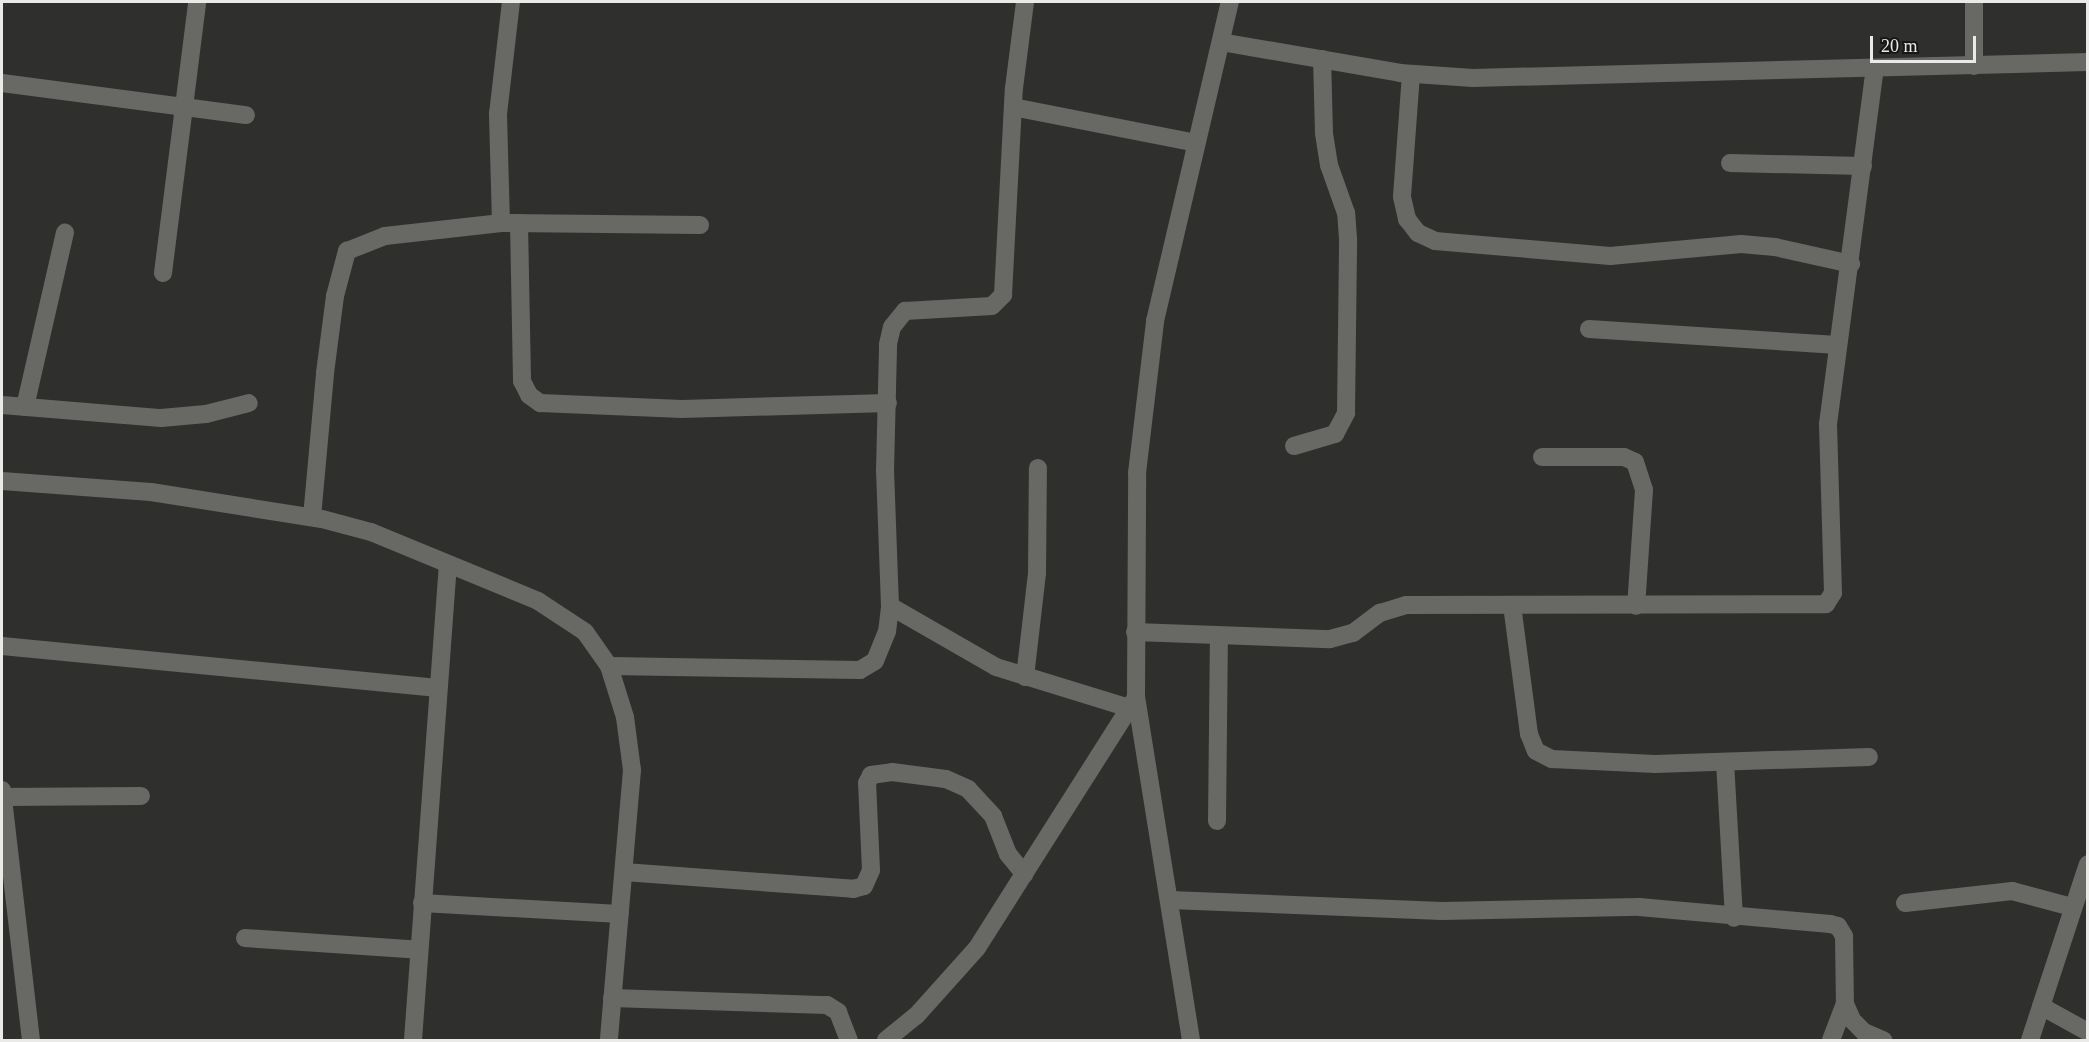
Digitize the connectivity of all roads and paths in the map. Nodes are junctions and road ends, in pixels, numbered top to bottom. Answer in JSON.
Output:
{"nodes":[{"id":1,"x":197,"y":2,"type":"edge"},
{"id":2,"x":511,"y":2,"type":"edge"},
{"id":3,"x":1025,"y":2,"type":"edge"},
{"id":4,"x":1230,"y":2,"type":"edge"},
{"id":5,"x":1974,"y":2,"type":"edge"},
{"id":6,"x":1221,"y":42,"type":"junction"},
{"id":7,"x":1322,"y":59,"type":"junction"},
{"id":8,"x":2088,"y":62,"type":"edge"},
{"id":9,"x":1974,"y":66,"type":"junction"},
{"id":10,"x":1875,"y":68,"type":"junction"},
{"id":11,"x":1411,"y":74,"type":"junction"},
{"id":12,"x":2,"y":83,"type":"edge"},
{"id":13,"x":186,"y":107,"type":"junction"},
{"id":14,"x":1012,"y":107,"type":"junction"},
{"id":15,"x":246,"y":115,"type":"dead end"},
{"id":16,"x":1197,"y":143,"type":"junction"},
{"id":17,"x":1730,"y":163,"type":"dead end"},
{"id":18,"x":1863,"y":166,"type":"junction"},
{"id":19,"x":501,"y":223,"type":"junction"},
{"id":20,"x":519,"y":223,"type":"junction"},
{"id":21,"x":700,"y":225,"type":"dead end"},
{"id":22,"x":65,"y":233,"type":"dead end"},
{"id":23,"x":1851,"y":264,"type":"junction"},
{"id":24,"x":163,"y":273,"type":"dead end"},
{"id":25,"x":1589,"y":329,"type":"dead end"},
{"id":26,"x":1837,"y":345,"type":"junction"},
{"id":27,"x":249,"y":403,"type":"dead end"},
{"id":28,"x":888,"y":403,"type":"junction"},
{"id":29,"x":2,"y":405,"type":"edge"},
{"id":30,"x":25,"y":406,"type":"junction"},
{"id":31,"x":1294,"y":446,"type":"dead end"},
{"id":32,"x":1542,"y":457,"type":"dead end"},
{"id":33,"x":1038,"y":468,"type":"dead end"},
{"id":34,"x":2,"y":481,"type":"edge"},
{"id":35,"x":312,"y":517,"type":"junction"},
{"id":36,"x":448,"y":565,"type":"junction"},
{"id":37,"x":1512,"y":605,"type":"junction"},
{"id":38,"x":890,"y":606,"type":"junction"},
{"id":39,"x":1636,"y":606,"type":"junction"},
{"id":40,"x":1135,"y":632,"type":"junction"},
{"id":41,"x":1219,"y":636,"type":"junction"},
{"id":42,"x":2,"y":646,"type":"edge"},
{"id":43,"x":609,"y":666,"type":"junction"},
{"id":44,"x":1025,"y":677,"type":"junction"},
{"id":45,"x":438,"y":688,"type":"junction"},
{"id":46,"x":1132,"y":703,"type":"junction"},
{"id":47,"x":1869,"y":757,"type":"dead end"},
{"id":48,"x":1725,"y":762,"type":"junction"},
{"id":49,"x":2,"y":795,"type":"edge"},
{"id":50,"x":141,"y":796,"type":"dead end"},
{"id":51,"x":1217,"y":820,"type":"dead end"},
{"id":52,"x":2088,"y":864,"type":"edge"},
{"id":53,"x":624,"y":872,"type":"junction"},
{"id":54,"x":1024,"y":874,"type":"junction"},
{"id":55,"x":1170,"y":900,"type":"junction"},
{"id":56,"x":422,"y":903,"type":"junction"},
{"id":57,"x":1905,"y":903,"type":"dead end"},
{"id":58,"x":2072,"y":908,"type":"junction"},
{"id":59,"x":620,"y":914,"type":"junction"},
{"id":60,"x":1734,"y":918,"type":"junction"},
{"id":61,"x":245,"y":938,"type":"dead end"},
{"id":62,"x":419,"y":950,"type":"junction"},
{"id":63,"x":612,"y":998,"type":"junction"},
{"id":64,"x":1845,"y":1004,"type":"junction"},
{"id":65,"x":2041,"y":1006,"type":"junction"},
{"id":66,"x":2088,"y":1032,"type":"edge"},
{"id":67,"x":31,"y":1041,"type":"edge"},
{"id":68,"x":413,"y":1041,"type":"edge"},
{"id":69,"x":609,"y":1041,"type":"edge"},
{"id":70,"x":849,"y":1041,"type":"edge"},
{"id":71,"x":886,"y":1041,"type":"edge"},
{"id":72,"x":1191,"y":1041,"type":"edge"},
{"id":73,"x":1831,"y":1041,"type":"edge"},
{"id":74,"x":1883,"y":1041,"type":"edge"},
{"id":75,"x":2030,"y":1041,"type":"edge"}],
"edges":[{"from":1,"to":13,"type":"street"},
{"from":2,"to":19,"type":"street"},
{"from":3,"to":14,"type":"street"},
{"from":4,"to":6,"type":"street"},
{"from":5,"to":9,"type":"street"},
{"from":6,"to":7,"type":"street"},
{"from":6,"to":16,"type":"street"},
{"from":7,"to":11,"type":"street"},
{"from":7,"to":31,"type":"street"},
{"from":8,"to":9,"type":"street"},
{"from":9,"to":10,"type":"street"},
{"from":10,"to":11,"type":"street"},
{"from":10,"to":18,"type":"street"},
{"from":11,"to":23,"type":"street"},
{"from":12,"to":13,"type":"street"},
{"from":13,"to":15,"type":"street"},
{"from":13,"to":24,"type":"street"},
{"from":14,"to":16,"type":"street"},
{"from":14,"to":28,"type":"street"},
{"from":16,"to":40,"type":"street"},
{"from":17,"to":18,"type":"street"},
{"from":18,"to":23,"type":"street"},
{"from":19,"to":20,"type":"street"},
{"from":19,"to":35,"type":"street"},
{"from":20,"to":21,"type":"street"},
{"from":20,"to":28,"type":"street"},
{"from":22,"to":30,"type":"street"},
{"from":23,"to":26,"type":"street"},
{"from":25,"to":26,"type":"street"},
{"from":26,"to":39,"type":"street"},
{"from":27,"to":30,"type":"street"},
{"from":28,"to":38,"type":"street"},
{"from":29,"to":30,"type":"street"},
{"from":32,"to":39,"type":"street"},
{"from":33,"to":44,"type":"street"},
{"from":34,"to":35,"type":"street"},
{"from":35,"to":36,"type":"street"},
{"from":36,"to":43,"type":"street"},
{"from":36,"to":45,"type":"street"},
{"from":37,"to":39,"type":"street"},
{"from":37,"to":41,"type":"street"},
{"from":37,"to":48,"type":"street"},
{"from":38,"to":43,"type":"street"},
{"from":38,"to":44,"type":"street"},
{"from":40,"to":41,"type":"street"},
{"from":40,"to":46,"type":"street"},
{"from":41,"to":51,"type":"street"},
{"from":42,"to":45,"type":"street"},
{"from":43,"to":53,"type":"street"},
{"from":44,"to":46,"type":"street"},
{"from":45,"to":56,"type":"street"},
{"from":46,"to":54,"type":"street"},
{"from":46,"to":55,"type":"street"},
{"from":47,"to":48,"type":"street"},
{"from":48,"to":60,"type":"street"},
{"from":49,"to":50,"type":"street"},
{"from":49,"to":67,"type":"street"},
{"from":52,"to":58,"type":"street"},
{"from":53,"to":54,"type":"street"},
{"from":53,"to":59,"type":"street"},
{"from":54,"to":71,"type":"street"},
{"from":55,"to":60,"type":"street"},
{"from":55,"to":72,"type":"street"},
{"from":56,"to":59,"type":"street"},
{"from":56,"to":62,"type":"street"},
{"from":57,"to":58,"type":"street"},
{"from":58,"to":65,"type":"street"},
{"from":59,"to":63,"type":"street"},
{"from":60,"to":64,"type":"street"},
{"from":61,"to":62,"type":"street"},
{"from":62,"to":68,"type":"street"},
{"from":63,"to":69,"type":"street"},
{"from":63,"to":70,"type":"street"},
{"from":64,"to":73,"type":"street"},
{"from":64,"to":74,"type":"street"},
{"from":65,"to":66,"type":"street"},
{"from":65,"to":75,"type":"street"}]}
